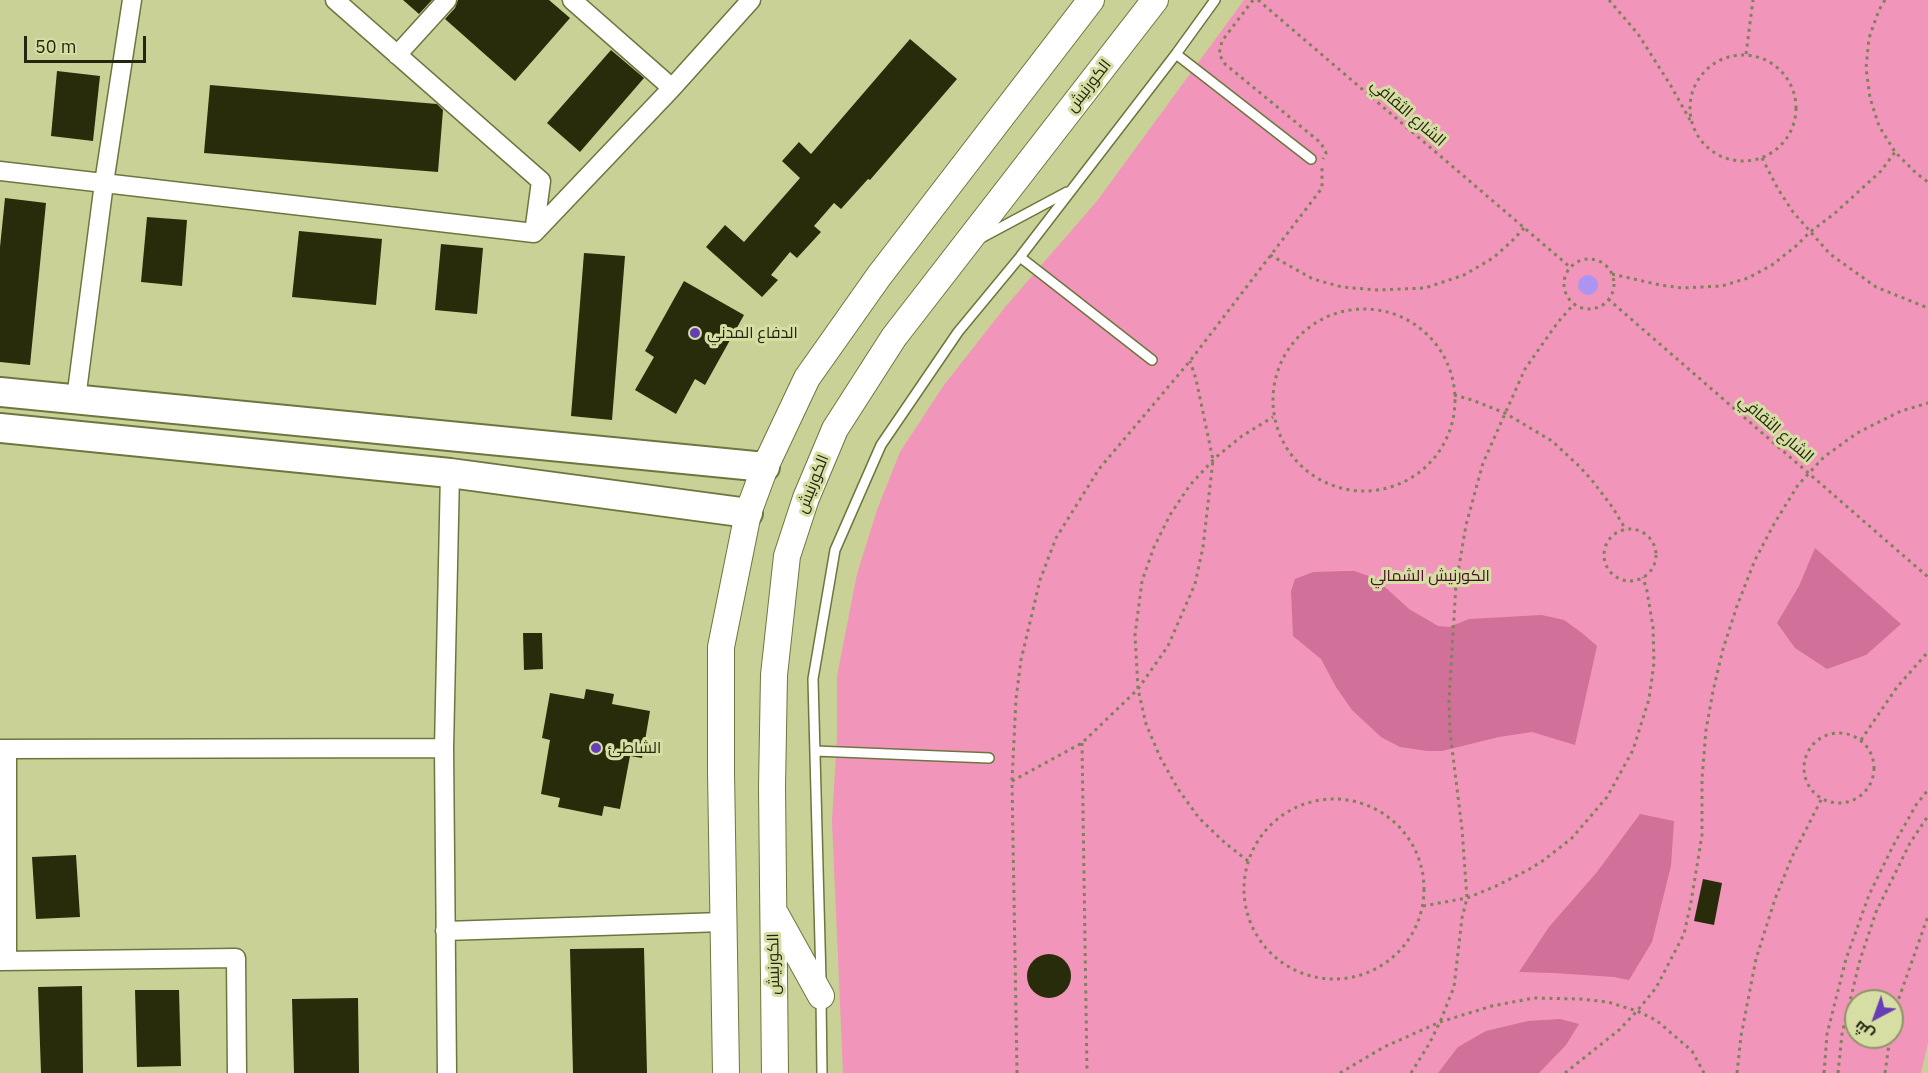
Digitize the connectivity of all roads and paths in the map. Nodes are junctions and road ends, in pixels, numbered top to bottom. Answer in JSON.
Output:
{"nodes":[{"id":1,"x":132,"y":0,"type":"edge"},
{"id":2,"x":335,"y":0,"type":"edge"},
{"id":3,"x":447,"y":0,"type":"edge"},
{"id":4,"x":572,"y":0,"type":"edge"},
{"id":5,"x":751,"y":0,"type":"edge"},
{"id":6,"x":1090,"y":0,"type":"edge"},
{"id":7,"x":1155,"y":0,"type":"edge"},
{"id":8,"x":1215,"y":0,"type":"edge"},
{"id":9,"x":1255,"y":0,"type":"edge"},
{"id":10,"x":1609,"y":0,"type":"edge"},
{"id":11,"x":1753,"y":0,"type":"edge"},
{"id":12,"x":1885,"y":0,"type":"edge"},
{"id":13,"x":1176,"y":54,"type":"junction"},
{"id":14,"x":1746,"y":54,"type":"junction"},
{"id":15,"x":397,"y":55,"type":"junction"},
{"id":16,"x":672,"y":88,"type":"junction"},
{"id":17,"x":1692,"y":124,"type":"junction"},
{"id":18,"x":1895,"y":152,"type":"junction"},
{"id":19,"x":1762,"y":158,"type":"junction"},
{"id":20,"x":1311,"y":159,"type":"dead end"},
{"id":21,"x":0,"y":171,"type":"edge"},
{"id":22,"x":1928,"y":182,"type":"edge"},
{"id":23,"x":104,"y":183,"type":"junction"},
{"id":24,"x":1071,"y":189,"type":"junction"},
{"id":25,"x":1524,"y":228,"type":"junction"},
{"id":26,"x":1810,"y":232,"type":"junction"},
{"id":27,"x":534,"y":233,"type":"junction"},
{"id":28,"x":963,"y":248,"type":"junction"},
{"id":29,"x":1270,"y":255,"type":"junction"},
{"id":30,"x":1020,"y":257,"type":"junction"},
{"id":31,"x":1570,"y":267,"type":"junction"},
{"id":32,"x":1612,"y":274,"type":"junction"},
{"id":33,"x":1608,"y":299,"type":"junction"},
{"id":34,"x":1574,"y":304,"type":"junction"},
{"id":35,"x":1928,"y":308,"type":"edge"},
{"id":36,"x":1152,"y":360,"type":"dead end"},
{"id":37,"x":1190,"y":361,"type":"junction"},
{"id":38,"x":0,"y":392,"type":"edge"},
{"id":39,"x":1454,"y":395,"type":"junction"},
{"id":40,"x":76,"y":399,"type":"junction"},
{"id":41,"x":1928,"y":403,"type":"edge"},
{"id":42,"x":1505,"y":413,"type":"junction"},
{"id":43,"x":1273,"y":417,"type":"junction"},
{"id":44,"x":0,"y":428,"type":"edge"},
{"id":45,"x":1213,"y":460,"type":"junction"},
{"id":46,"x":765,"y":467,"type":"junction"},
{"id":47,"x":450,"y":473,"type":"junction"},
{"id":48,"x":1808,"y":473,"type":"junction"},
{"id":49,"x":748,"y":513,"type":"junction"},
{"id":50,"x":1626,"y":530,"type":"junction"},
{"id":51,"x":1643,"y":577,"type":"junction"},
{"id":52,"x":1928,"y":577,"type":"edge"},
{"id":53,"x":1928,"y":652,"type":"edge"},
{"id":54,"x":1138,"y":689,"type":"junction"},
{"id":55,"x":1861,"y":740,"type":"junction"},
{"id":56,"x":1082,"y":743,"type":"junction"},
{"id":57,"x":444,"y":748,"type":"junction"},
{"id":58,"x":3,"y":749,"type":"edge"},
{"id":59,"x":814,"y":751,"type":"junction"},
{"id":60,"x":989,"y":758,"type":"dead end"},
{"id":61,"x":1012,"y":781,"type":"junction"},
{"id":62,"x":1928,"y":790,"type":"edge"},
{"id":63,"x":1822,"y":798,"type":"junction"},
{"id":64,"x":1928,"y":816,"type":"edge"},
{"id":65,"x":1248,"y":861,"type":"junction"},
{"id":66,"x":1467,"y":898,"type":"junction"},
{"id":67,"x":1423,"y":906,"type":"junction"},
{"id":68,"x":774,"y":912,"type":"junction"},
{"id":69,"x":1928,"y":916,"type":"edge"},
{"id":70,"x":723,"y":922,"type":"junction"},
{"id":71,"x":446,"y":931,"type":"junction"},
{"id":72,"x":3,"y":961,"type":"edge"},
{"id":73,"x":1902,"y":989,"type":"edge"},
{"id":74,"x":821,"y":996,"type":"junction"},
{"id":75,"x":1637,"y":1011,"type":"junction"},
{"id":76,"x":1440,"y":1022,"type":"junction"},
{"id":77,"x":1888,"y":1049,"type":"edge"},
{"id":78,"x":237,"y":1073,"type":"edge"},
{"id":79,"x":447,"y":1073,"type":"edge"},
{"id":80,"x":726,"y":1073,"type":"edge"},
{"id":81,"x":775,"y":1073,"type":"edge"},
{"id":82,"x":822,"y":1073,"type":"edge"},
{"id":83,"x":1017,"y":1073,"type":"edge"},
{"id":84,"x":1087,"y":1073,"type":"edge"},
{"id":85,"x":1340,"y":1073,"type":"edge"},
{"id":86,"x":1411,"y":1073,"type":"edge"},
{"id":87,"x":1565,"y":1073,"type":"edge"},
{"id":88,"x":1704,"y":1073,"type":"edge"},
{"id":89,"x":1737,"y":1073,"type":"edge"},
{"id":90,"x":1824,"y":1073,"type":"edge"},
{"id":91,"x":1838,"y":1073,"type":"edge"},
{"id":92,"x":1885,"y":1073,"type":"edge"}],
"edges":[{"from":1,"to":23,"type":"street"},
{"from":2,"to":15,"type":"street"},
{"from":3,"to":15,"type":"street"},
{"from":4,"to":16,"type":"street"},
{"from":5,"to":16,"type":"street"},
{"from":6,"to":46,"type":"main road"},
{"from":7,"to":28,"type":"main road","name":"الكورنيش"},
{"from":8,"to":13,"type":"lane"},
{"from":9,"to":25,"type":"path","name":"الشارع الثقافي"},
{"from":9,"to":29,"type":"path"},
{"from":10,"to":17,"type":"path"},
{"from":11,"to":14,"type":"path"},
{"from":12,"to":18,"type":"path"},
{"from":13,"to":20,"type":"lane"},
{"from":13,"to":24,"type":"lane"},
{"from":14,"to":17,"type":"path"},
{"from":14,"to":19,"type":"path"},
{"from":15,"to":27,"type":"street"},
{"from":16,"to":27,"type":"street"},
{"from":17,"to":19,"type":"path"},
{"from":18,"to":22,"type":"path"},
{"from":18,"to":26,"type":"path"},
{"from":19,"to":26,"type":"path"},
{"from":21,"to":23,"type":"street"},
{"from":23,"to":27,"type":"street"},
{"from":23,"to":40,"type":"street"},
{"from":24,"to":28,"type":"lane"},
{"from":24,"to":30,"type":"lane"},
{"from":25,"to":29,"type":"path"},
{"from":25,"to":31,"type":"path","name":"الشارع الثقافي"},
{"from":26,"to":32,"type":"path"},
{"from":26,"to":35,"type":"path"},
{"from":28,"to":68,"type":"main road","name":"الكورنيش"},
{"from":29,"to":37,"type":"path"},
{"from":30,"to":36,"type":"lane"},
{"from":30,"to":59,"type":"lane"},
{"from":31,"to":32,"type":"path"},
{"from":31,"to":34,"type":"path"},
{"from":32,"to":33,"type":"path"},
{"from":33,"to":34,"type":"path"},
{"from":33,"to":48,"type":"path","name":"الشارع الثقافي"},
{"from":34,"to":42,"type":"path"},
{"from":37,"to":45,"type":"path"},
{"from":37,"to":61,"type":"path"},
{"from":38,"to":40,"type":"main road"},
{"from":39,"to":42,"type":"path"},
{"from":39,"to":43,"type":"path"},
{"from":39,"to":43,"type":"path"},
{"from":40,"to":46,"type":"main road"},
{"from":41,"to":48,"type":"path"},
{"from":42,"to":50,"type":"path"},
{"from":42,"to":66,"type":"path"},
{"from":43,"to":45,"type":"path"},
{"from":44,"to":47,"type":"main road"},
{"from":45,"to":54,"type":"path"},
{"from":45,"to":54,"type":"path"},
{"from":46,"to":49,"type":"main road"},
{"from":47,"to":49,"type":"main road"},
{"from":47,"to":57,"type":"street"},
{"from":48,"to":52,"type":"path","name":"الشارع الثقافي"},
{"from":48,"to":75,"type":"path"},
{"from":49,"to":70,"type":"main road"},
{"from":50,"to":51,"type":"path"},
{"from":50,"to":51,"type":"path"},
{"from":51,"to":66,"type":"path"},
{"from":53,"to":55,"type":"path"},
{"from":54,"to":56,"type":"path"},
{"from":54,"to":65,"type":"path"},
{"from":55,"to":63,"type":"path"},
{"from":55,"to":63,"type":"path"},
{"from":56,"to":61,"type":"path"},
{"from":56,"to":84,"type":"path"},
{"from":57,"to":58,"type":"street"},
{"from":57,"to":71,"type":"street"},
{"from":58,"to":72,"type":"street"},
{"from":59,"to":60,"type":"lane"},
{"from":59,"to":74,"type":"lane"},
{"from":61,"to":83,"type":"path"},
{"from":62,"to":90,"type":"path"},
{"from":63,"to":89,"type":"path"},
{"from":64,"to":91,"type":"path"},
{"from":65,"to":67,"type":"path"},
{"from":65,"to":67,"type":"path"},
{"from":66,"to":67,"type":"path"},
{"from":66,"to":76,"type":"path"},
{"from":68,"to":74,"type":"main road"},
{"from":68,"to":81,"type":"main road","name":"الكورنيش"},
{"from":69,"to":73,"type":"path"},
{"from":70,"to":71,"type":"street"},
{"from":70,"to":80,"type":"main road"},
{"from":71,"to":79,"type":"street"},
{"from":72,"to":78,"type":"street"},
{"from":74,"to":82,"type":"lane"},
{"from":75,"to":76,"type":"path"},
{"from":75,"to":87,"type":"path"},
{"from":75,"to":88,"type":"path"},
{"from":76,"to":85,"type":"path"},
{"from":76,"to":86,"type":"path"},
{"from":77,"to":92,"type":"path"}]}
